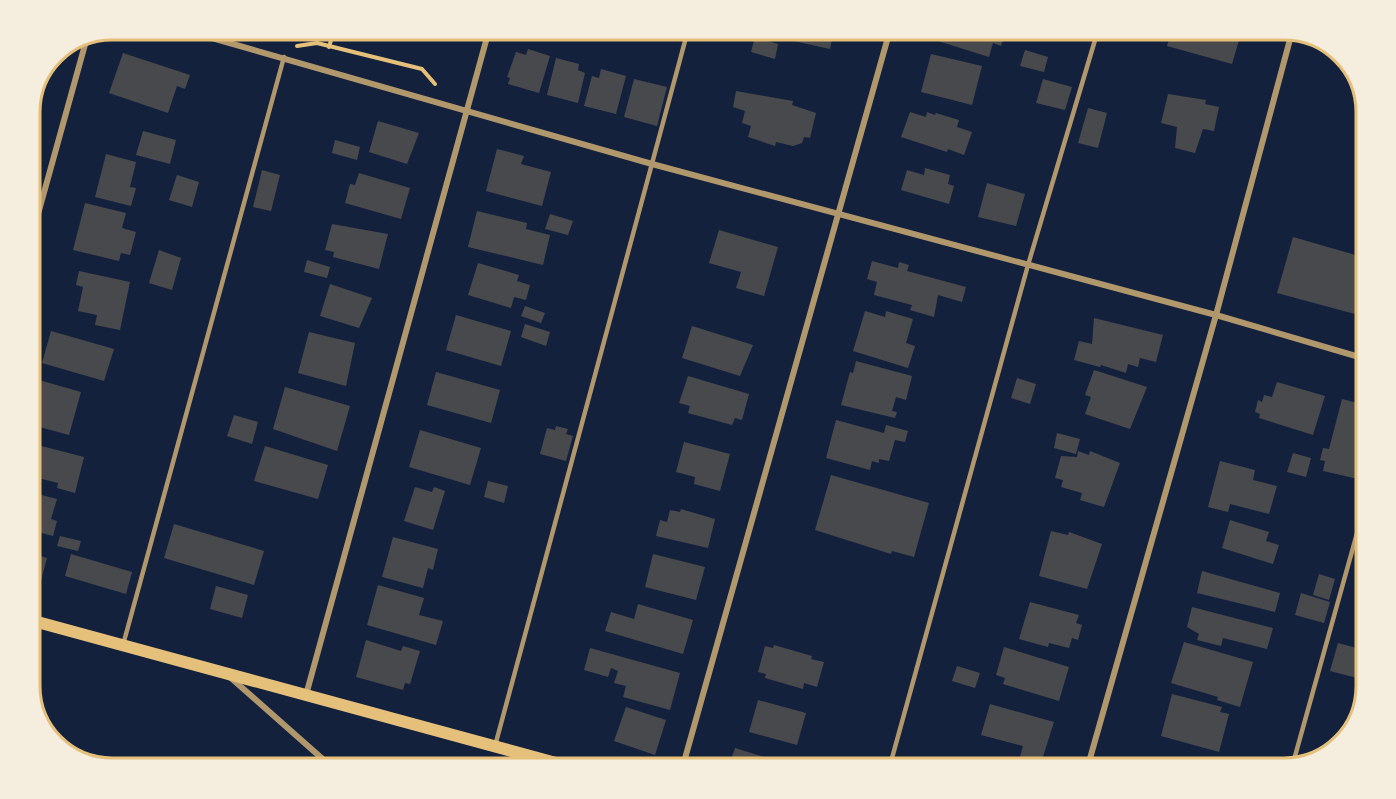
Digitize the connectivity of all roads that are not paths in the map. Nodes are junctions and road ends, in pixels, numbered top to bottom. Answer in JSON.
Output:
{"nodes":[{"id":1,"x":225,"y":41,"type":"edge"},
{"id":2,"x":486,"y":41,"type":"edge"},
{"id":3,"x":685,"y":41,"type":"edge"},
{"id":4,"x":887,"y":41,"type":"edge"},
{"id":5,"x":1095,"y":41,"type":"edge"},
{"id":6,"x":1290,"y":41,"type":"edge"},
{"id":7,"x":85,"y":46,"type":"edge"},
{"id":8,"x":284,"y":57,"type":"junction"},
{"id":9,"x":465,"y":111,"type":"junction"},
{"id":10,"x":652,"y":164,"type":"junction"},
{"id":11,"x":41,"y":203,"type":"edge"},
{"id":12,"x":838,"y":215,"type":"junction"},
{"id":13,"x":1028,"y":265,"type":"junction"},
{"id":14,"x":1216,"y":315,"type":"junction"},
{"id":15,"x":1355,"y":356,"type":"edge"},
{"id":16,"x":1356,"y":538,"type":"edge"},
{"id":17,"x":41,"y":623,"type":"edge"},
{"id":18,"x":123,"y":646,"type":"junction"},
{"id":19,"x":227,"y":675,"type":"junction"},
{"id":20,"x":306,"y":696,"type":"junction"},
{"id":21,"x":495,"y":746,"type":"junction"},
{"id":22,"x":321,"y":758,"type":"edge"},
{"id":23,"x":538,"y":758,"type":"edge"},
{"id":24,"x":685,"y":758,"type":"edge"},
{"id":25,"x":893,"y":758,"type":"edge"},
{"id":26,"x":1090,"y":758,"type":"edge"},
{"id":27,"x":1295,"y":758,"type":"edge"}],
"edges":[{"from":1,"to":8,"type":"street"},
{"from":2,"to":9,"type":"street"},
{"from":3,"to":10,"type":"lane"},
{"from":4,"to":12,"type":"street"},
{"from":5,"to":13,"type":"lane"},
{"from":6,"to":14,"type":"street"},
{"from":7,"to":11,"type":"street"},
{"from":8,"to":9,"type":"street"},
{"from":8,"to":18,"type":"lane"},
{"from":9,"to":10,"type":"street"},
{"from":9,"to":20,"type":"street"},
{"from":10,"to":12,"type":"street"},
{"from":10,"to":21,"type":"lane"},
{"from":12,"to":13,"type":"street"},
{"from":12,"to":24,"type":"street"},
{"from":13,"to":14,"type":"street"},
{"from":13,"to":25,"type":"lane"},
{"from":14,"to":15,"type":"street"},
{"from":14,"to":26,"type":"street"},
{"from":16,"to":27,"type":"lane"},
{"from":17,"to":18,"type":"main road"},
{"from":18,"to":19,"type":"main road"},
{"from":19,"to":20,"type":"main road"},
{"from":19,"to":22,"type":"street"},
{"from":20,"to":21,"type":"main road"},
{"from":21,"to":23,"type":"main road"}]}
